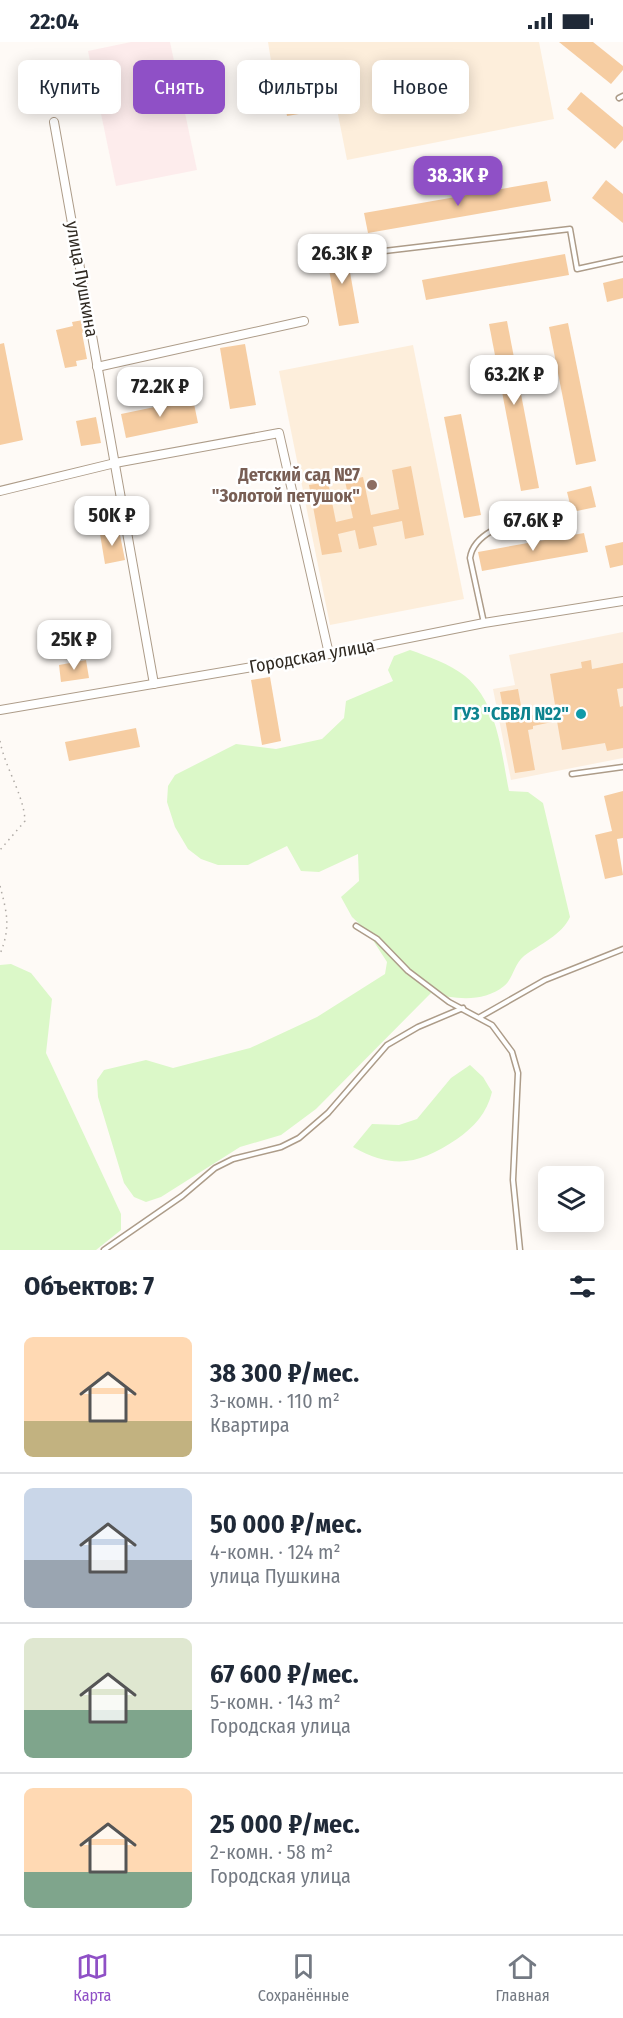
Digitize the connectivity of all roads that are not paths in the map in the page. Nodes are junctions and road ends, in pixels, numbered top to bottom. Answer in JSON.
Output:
{"nodes":[{"id":1,"x":54,"y":122,"type":"dead end"},
{"id":2,"x":376,"y":252,"type":"dead end"},
{"id":3,"x":623,"y":259,"type":"edge"},
{"id":4,"x":304,"y":321,"type":"dead end"},
{"id":5,"x":97,"y":367,"type":"junction"},
{"id":6,"x":115,"y":463,"type":"junction"},
{"id":7,"x":0,"y":491,"type":"edge"},
{"id":8,"x":534,"y":515,"type":"dead end"},
{"id":9,"x":623,"y":601,"type":"edge"},
{"id":10,"x":484,"y":623,"type":"junction"},
{"id":11,"x":329,"y":654,"type":"junction"},
{"id":12,"x":154,"y":684,"type":"junction"},
{"id":13,"x":0,"y":710,"type":"edge"},
{"id":14,"x":623,"y":767,"type":"edge"},
{"id":15,"x":572,"y":774,"type":"dead end"},
{"id":16,"x":356,"y":926,"type":"dead end"},
{"id":17,"x":623,"y":949,"type":"edge"},
{"id":18,"x":463,"y":1008,"type":"junction"},
{"id":19,"x":480,"y":1017,"type":"junction"},
{"id":20,"x":104,"y":1250,"type":"edge"},
{"id":21,"x":520,"y":1250,"type":"edge"}],
"edges":[{"from":1,"to":5,"type":"street","name":"улица Пушкина"},
{"from":2,"to":3,"type":"lane"},
{"from":4,"to":5,"type":"street"},
{"from":5,"to":6,"type":"street","name":"улица Пушкина"},
{"from":6,"to":7,"type":"street"},
{"from":6,"to":11,"type":"street"},
{"from":6,"to":12,"type":"street","name":"улица Пушкина"},
{"from":8,"to":10,"type":"lane"},
{"from":9,"to":10,"type":"street","name":"Городская улица"},
{"from":10,"to":11,"type":"street","name":"Городская улица"},
{"from":11,"to":12,"type":"street","name":"Городская улица"},
{"from":12,"to":13,"type":"street","name":"Городская улица"},
{"from":14,"to":15,"type":"lane"},
{"from":16,"to":18,"type":"lane"},
{"from":17,"to":19,"type":"lane"},
{"from":18,"to":19,"type":"lane"},
{"from":18,"to":20,"type":"lane"},
{"from":19,"to":21,"type":"lane"}]}
